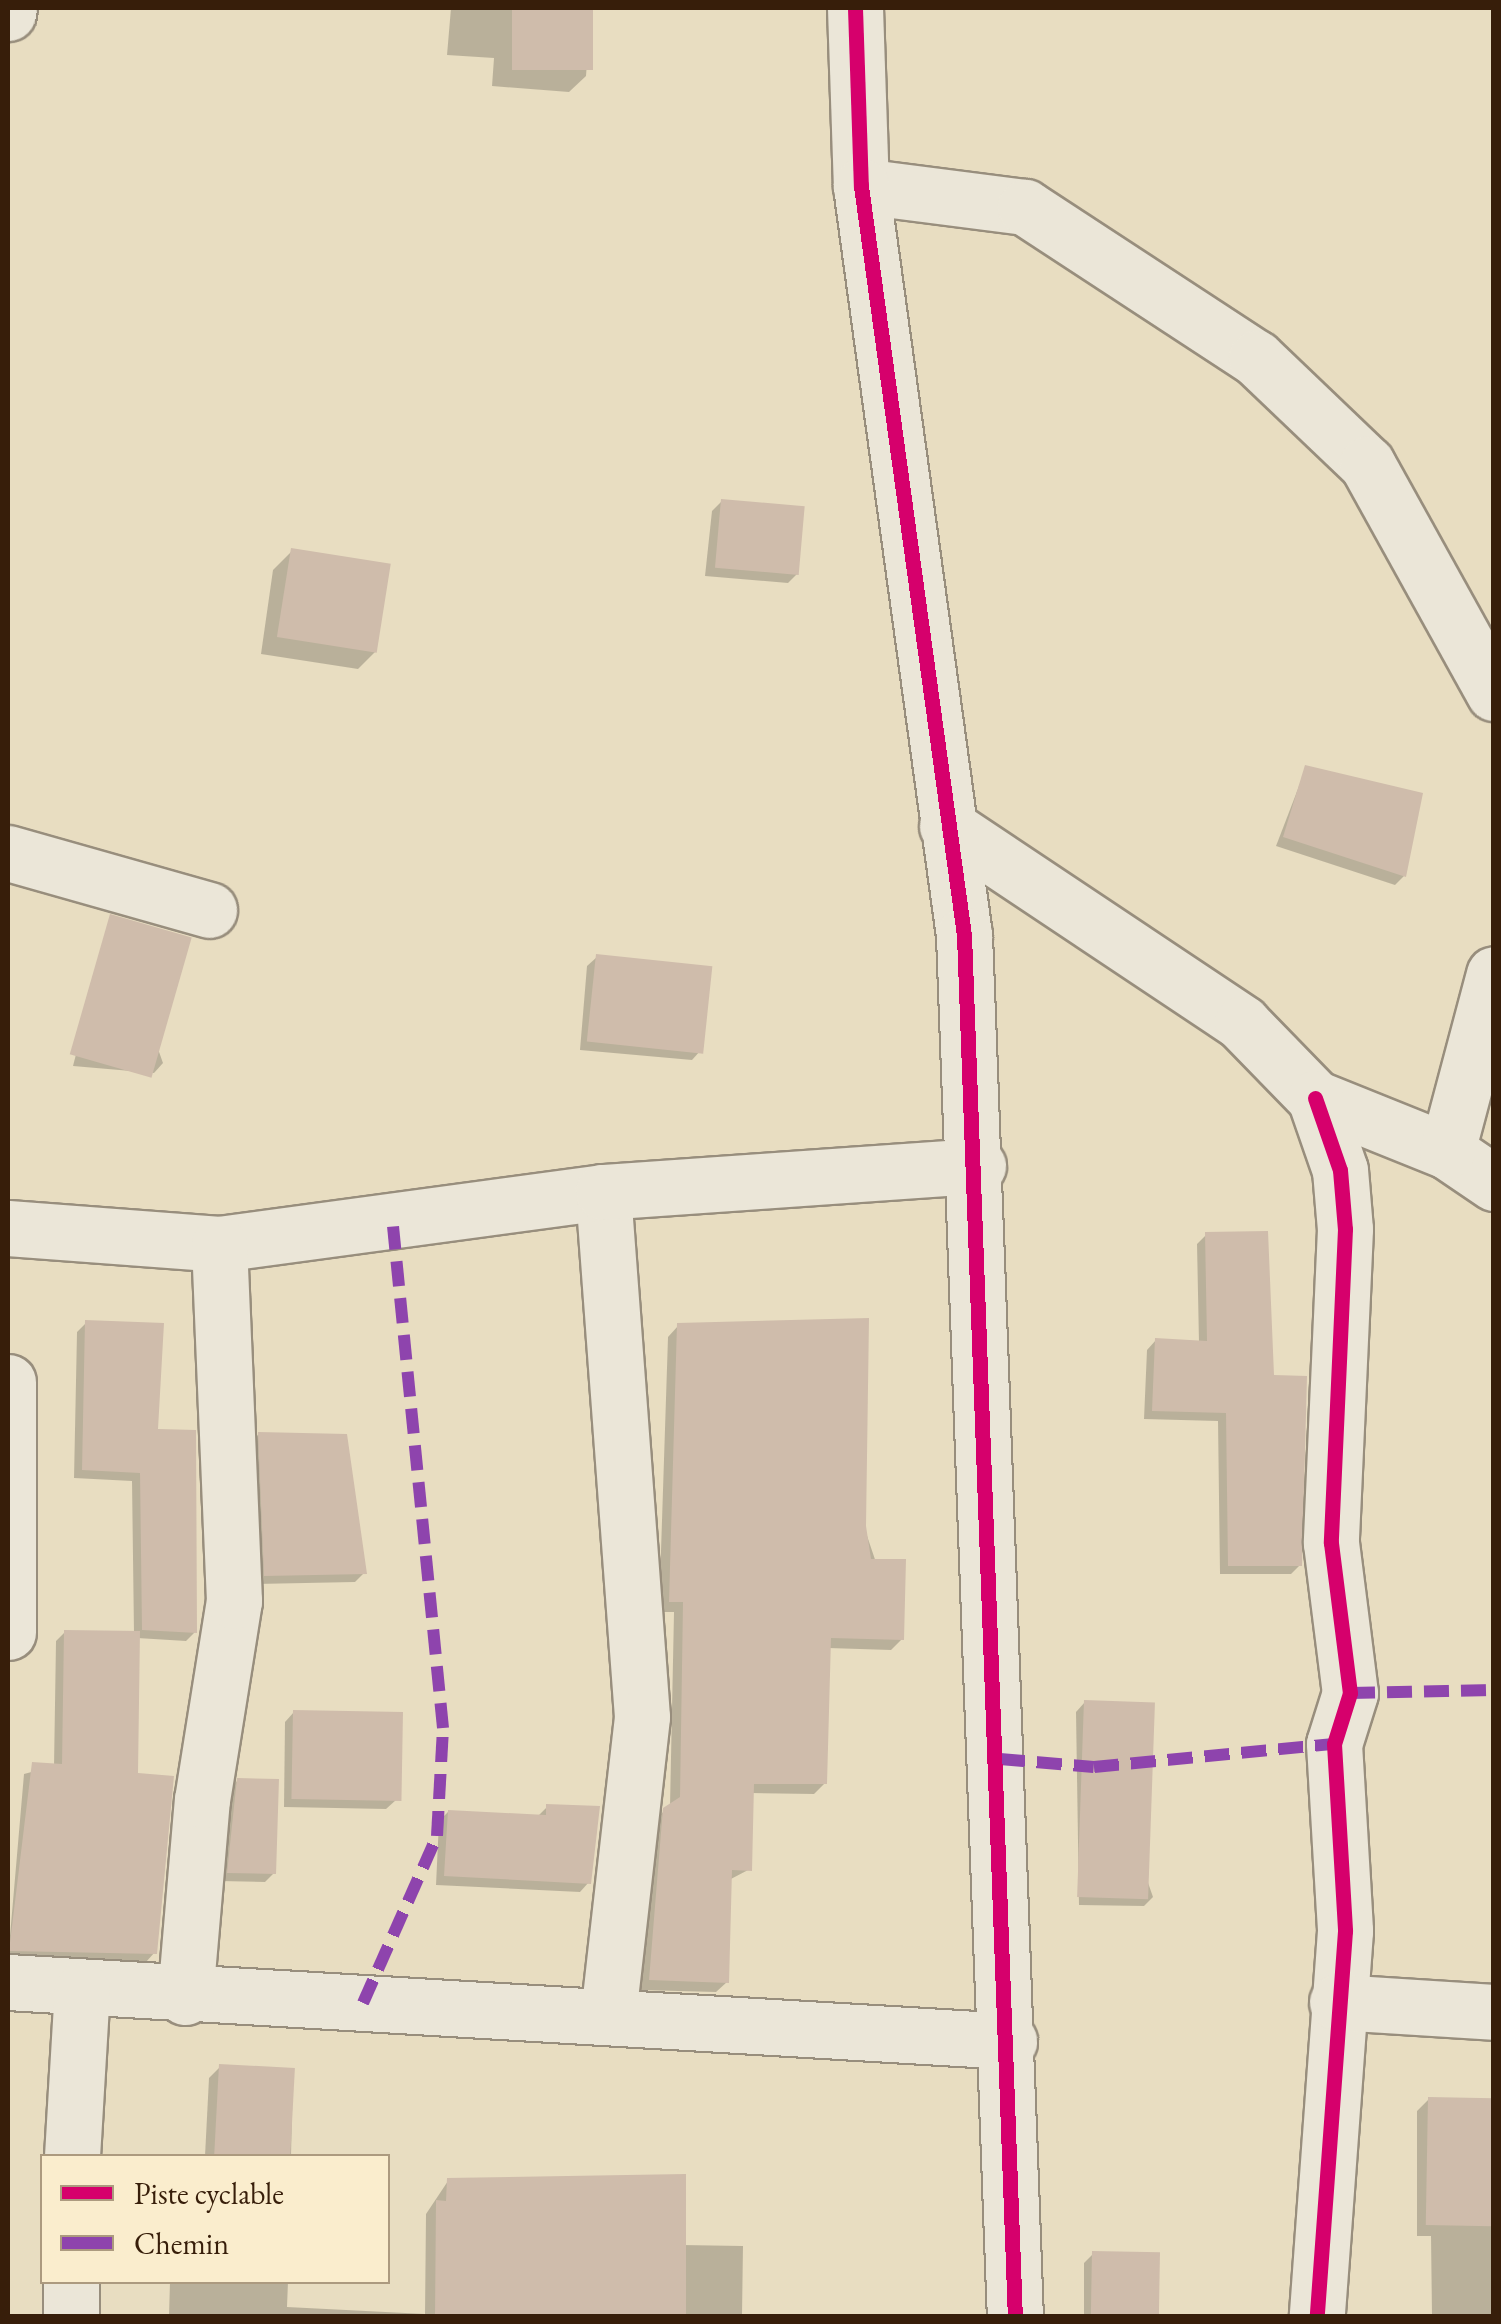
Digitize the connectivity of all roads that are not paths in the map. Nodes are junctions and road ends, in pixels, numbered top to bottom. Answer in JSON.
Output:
{"nodes":[{"id":1,"x":855,"y":8,"type":"edge"},
{"id":2,"x":862,"y":186,"type":"junction"},
{"id":3,"x":1494,"y":693,"type":"edge"},
{"id":4,"x":947,"y":826,"type":"junction"},
{"id":5,"x":8,"y":853,"type":"edge"},
{"id":6,"x":209,"y":910,"type":"dead end"},
{"id":7,"x":1494,"y":974,"type":"edge"},
{"id":8,"x":1315,"y":1098,"type":"junction"},
{"id":9,"x":1448,"y":1151,"type":"junction"},
{"id":10,"x":978,"y":1166,"type":"junction"},
{"id":11,"x":1494,"y":1182,"type":"edge"},
{"id":12,"x":603,"y":1192,"type":"junction"},
{"id":13,"x":8,"y":1228,"type":"edge"},
{"id":14,"x":219,"y":1244,"type":"junction"},
{"id":15,"x":8,"y":1382,"type":"edge"},
{"id":16,"x":8,"y":1632,"type":"edge"},
{"id":17,"x":8,"y":1982,"type":"edge"},
{"id":18,"x":82,"y":1990,"type":"junction"},
{"id":19,"x":185,"y":1996,"type":"junction"},
{"id":20,"x":1338,"y":2002,"type":"junction"},
{"id":21,"x":1494,"y":2012,"type":"edge"},
{"id":22,"x":608,"y":2014,"type":"junction"},
{"id":23,"x":1009,"y":2041,"type":"junction"},
{"id":24,"x":72,"y":2154,"type":"edge"},
{"id":25,"x":71,"y":2284,"type":"edge"},
{"id":26,"x":70,"y":2316,"type":"edge"},
{"id":27,"x":1015,"y":2316,"type":"edge"},
{"id":28,"x":1317,"y":2316,"type":"edge"}],
"edges":[{"from":1,"to":2,"type":"street"},
{"from":2,"to":3,"type":"street"},
{"from":2,"to":4,"type":"street"},
{"from":4,"to":8,"type":"street"},
{"from":4,"to":10,"type":"street"},
{"from":5,"to":6,"type":"street"},
{"from":7,"to":9,"type":"street"},
{"from":8,"to":9,"type":"street"},
{"from":8,"to":20,"type":"street"},
{"from":9,"to":11,"type":"street"},
{"from":10,"to":12,"type":"street"},
{"from":10,"to":23,"type":"street"},
{"from":12,"to":14,"type":"street"},
{"from":12,"to":22,"type":"street"},
{"from":13,"to":14,"type":"street"},
{"from":14,"to":19,"type":"street"},
{"from":15,"to":16,"type":"street"},
{"from":17,"to":18,"type":"street"},
{"from":18,"to":19,"type":"street"},
{"from":18,"to":24,"type":"street"},
{"from":19,"to":22,"type":"street"},
{"from":20,"to":21,"type":"street"},
{"from":20,"to":28,"type":"street"},
{"from":22,"to":23,"type":"street"},
{"from":23,"to":27,"type":"street"},
{"from":25,"to":26,"type":"street"}]}
